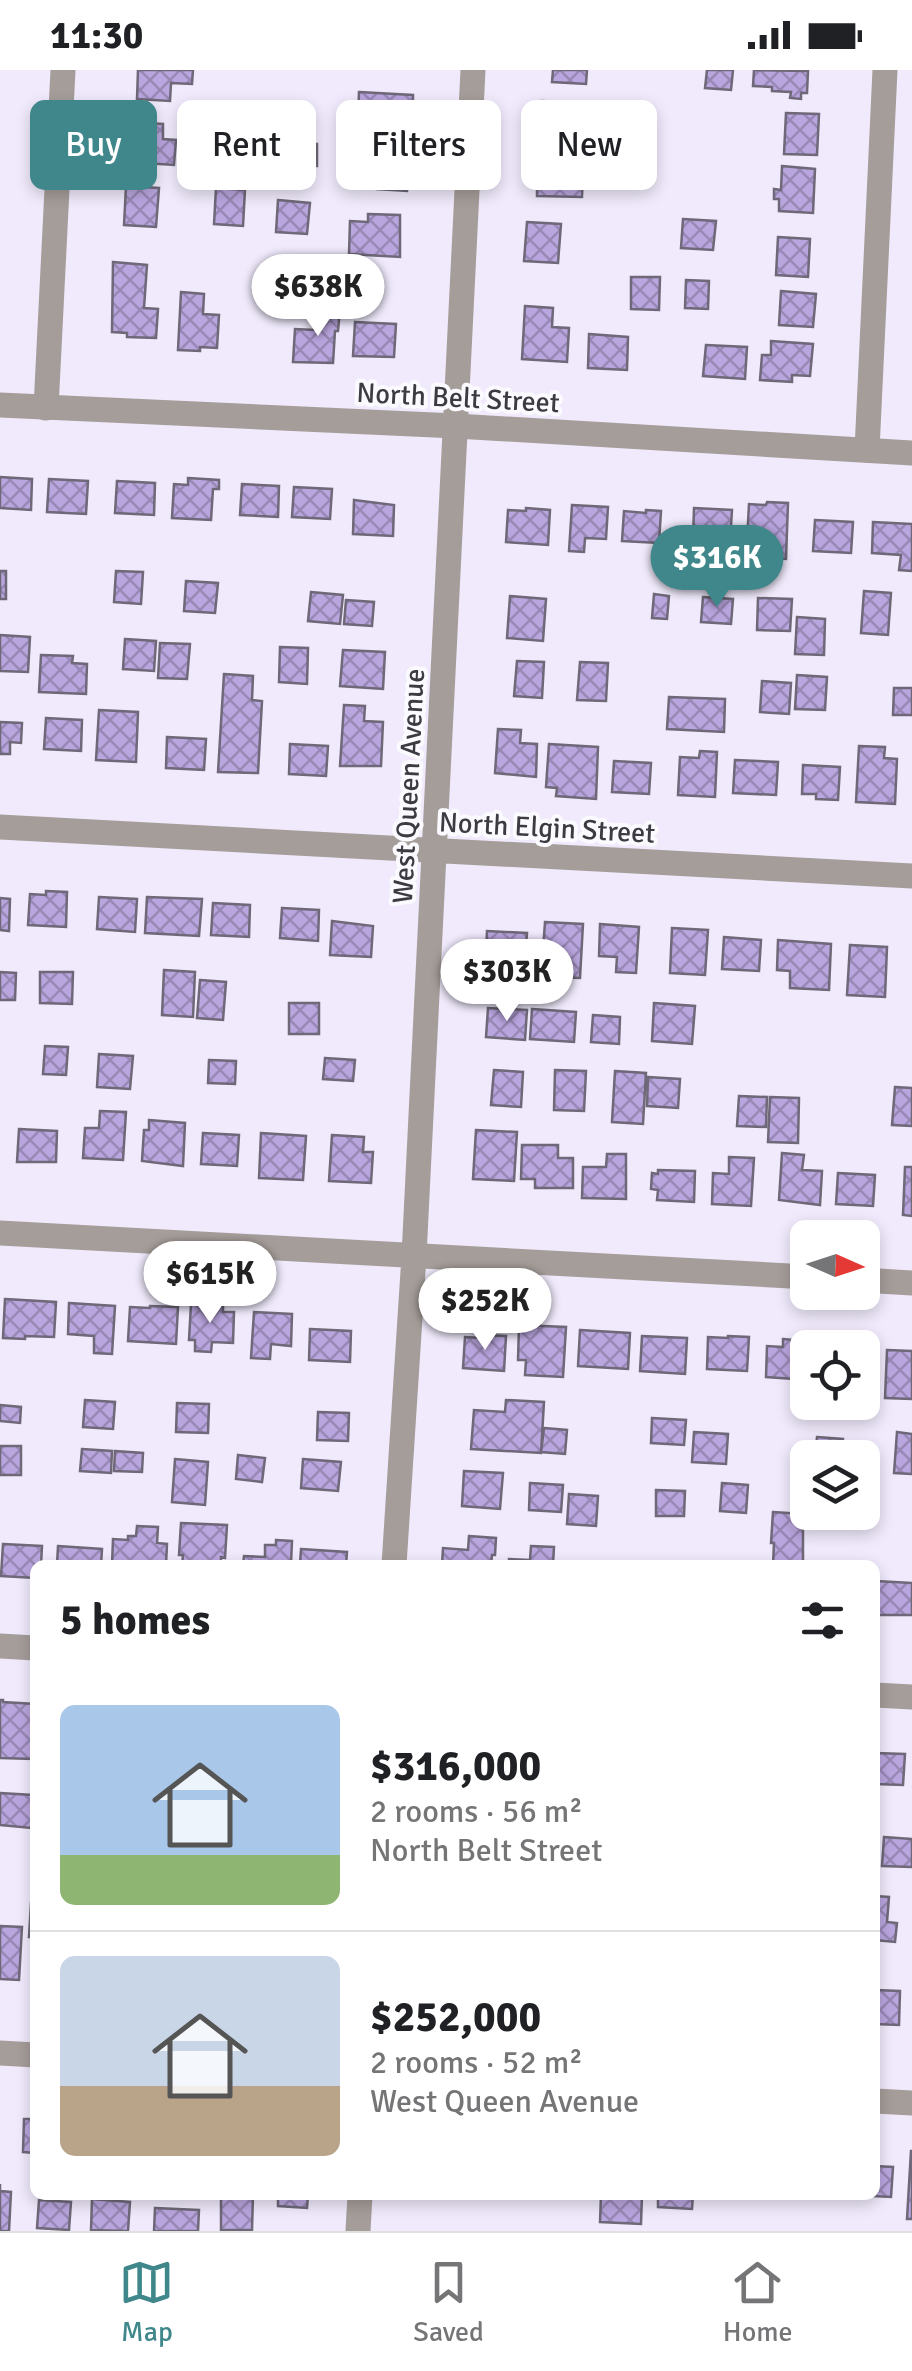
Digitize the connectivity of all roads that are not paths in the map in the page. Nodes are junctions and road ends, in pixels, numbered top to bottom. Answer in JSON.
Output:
{"nodes":[{"id":1,"x":63,"y":70,"type":"edge"},
{"id":2,"x":473,"y":70,"type":"edge"},
{"id":3,"x":885,"y":70,"type":"edge"},
{"id":4,"x":0,"y":405,"type":"edge"},
{"id":5,"x":46,"y":408,"type":"junction"},
{"id":6,"x":456,"y":426,"type":"junction"},
{"id":7,"x":867,"y":450,"type":"junction"},
{"id":8,"x":912,"y":452,"type":"edge"},
{"id":9,"x":0,"y":827,"type":"edge"},
{"id":10,"x":435,"y":851,"type":"junction"},
{"id":11,"x":912,"y":876,"type":"edge"},
{"id":12,"x":0,"y":1233,"type":"edge"},
{"id":13,"x":414,"y":1256,"type":"junction"},
{"id":14,"x":790,"y":1276,"type":"edge"},
{"id":15,"x":880,"y":1281,"type":"edge"},
{"id":16,"x":912,"y":1283,"type":"edge"},
{"id":17,"x":394,"y":1560,"type":"edge"},
{"id":18,"x":0,"y":1646,"type":"edge"},
{"id":19,"x":30,"y":1648,"type":"edge"},
{"id":20,"x":880,"y":1695,"type":"edge"},
{"id":21,"x":912,"y":1697,"type":"edge"},
{"id":22,"x":0,"y":2053,"type":"edge"},
{"id":23,"x":30,"y":2055,"type":"edge"},
{"id":24,"x":880,"y":2101,"type":"edge"},
{"id":25,"x":912,"y":2103,"type":"edge"},
{"id":26,"x":360,"y":2200,"type":"edge"},
{"id":27,"x":358,"y":2231,"type":"edge"}],
"edges":[{"from":1,"to":5,"type":"street"},
{"from":2,"to":6,"type":"street","name":"West Queen Avenue"},
{"from":3,"to":7,"type":"street"},
{"from":4,"to":5,"type":"street","name":"North Belt Street"},
{"from":5,"to":6,"type":"street","name":"North Belt Street"},
{"from":6,"to":7,"type":"street","name":"North Belt Street"},
{"from":6,"to":10,"type":"street","name":"West Queen Avenue"},
{"from":7,"to":8,"type":"street","name":"North Belt Street"},
{"from":9,"to":10,"type":"street","name":"North Elgin Street"},
{"from":10,"to":11,"type":"street","name":"North Elgin Street"},
{"from":10,"to":13,"type":"street","name":"West Queen Avenue"},
{"from":12,"to":13,"type":"street"},
{"from":13,"to":14,"type":"street"},
{"from":13,"to":17,"type":"street","name":"West Queen Avenue"},
{"from":15,"to":16,"type":"street"},
{"from":18,"to":19,"type":"street"},
{"from":20,"to":21,"type":"street"},
{"from":22,"to":23,"type":"street"},
{"from":24,"to":25,"type":"street"},
{"from":26,"to":27,"type":"street"}]}
